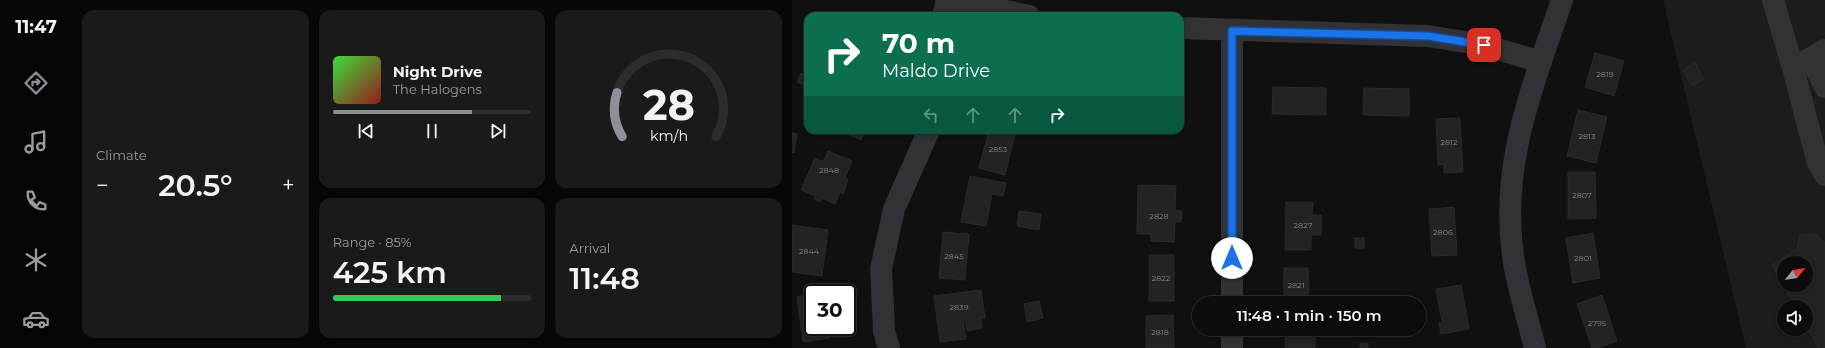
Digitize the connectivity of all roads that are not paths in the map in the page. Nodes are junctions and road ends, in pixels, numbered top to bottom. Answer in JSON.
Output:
{"nodes":[{"id":1,"x":947,"y":0,"type":"edge"},
{"id":2,"x":955,"y":0,"type":"edge"},
{"id":3,"x":1562,"y":0,"type":"edge"},
{"id":4,"x":1773,"y":0,"type":"edge"},
{"id":5,"x":944,"y":12,"type":"edge"},
{"id":6,"x":1010,"y":12,"type":"edge"},
{"id":7,"x":1184,"y":28,"type":"edge"},
{"id":8,"x":1232,"y":31,"type":"junction"},
{"id":9,"x":1810,"y":59,"type":"edge"},
{"id":10,"x":1541,"y":62,"type":"junction"},
{"id":11,"x":1825,"y":86,"type":"edge"},
{"id":12,"x":927,"y":134,"type":"edge"},
{"id":13,"x":1825,"y":174,"type":"edge"},
{"id":14,"x":1232,"y":296,"type":"edge"},
{"id":15,"x":1232,"y":336,"type":"edge"},
{"id":16,"x":889,"y":348,"type":"edge"},
{"id":17,"x":1232,"y":348,"type":"edge"},
{"id":18,"x":1535,"y":348,"type":"edge"}],
"edges":[{"from":1,"to":5,"type":"street"},
{"from":2,"to":6,"type":"street"},
{"from":3,"to":10,"type":"street"},
{"from":4,"to":9,"type":"street"},
{"from":7,"to":8,"type":"street"},
{"from":8,"to":10,"type":"street"},
{"from":8,"to":14,"type":"street"},
{"from":9,"to":11,"type":"street"},
{"from":9,"to":13,"type":"street"},
{"from":10,"to":18,"type":"street"},
{"from":12,"to":16,"type":"street"},
{"from":15,"to":17,"type":"street"}]}
